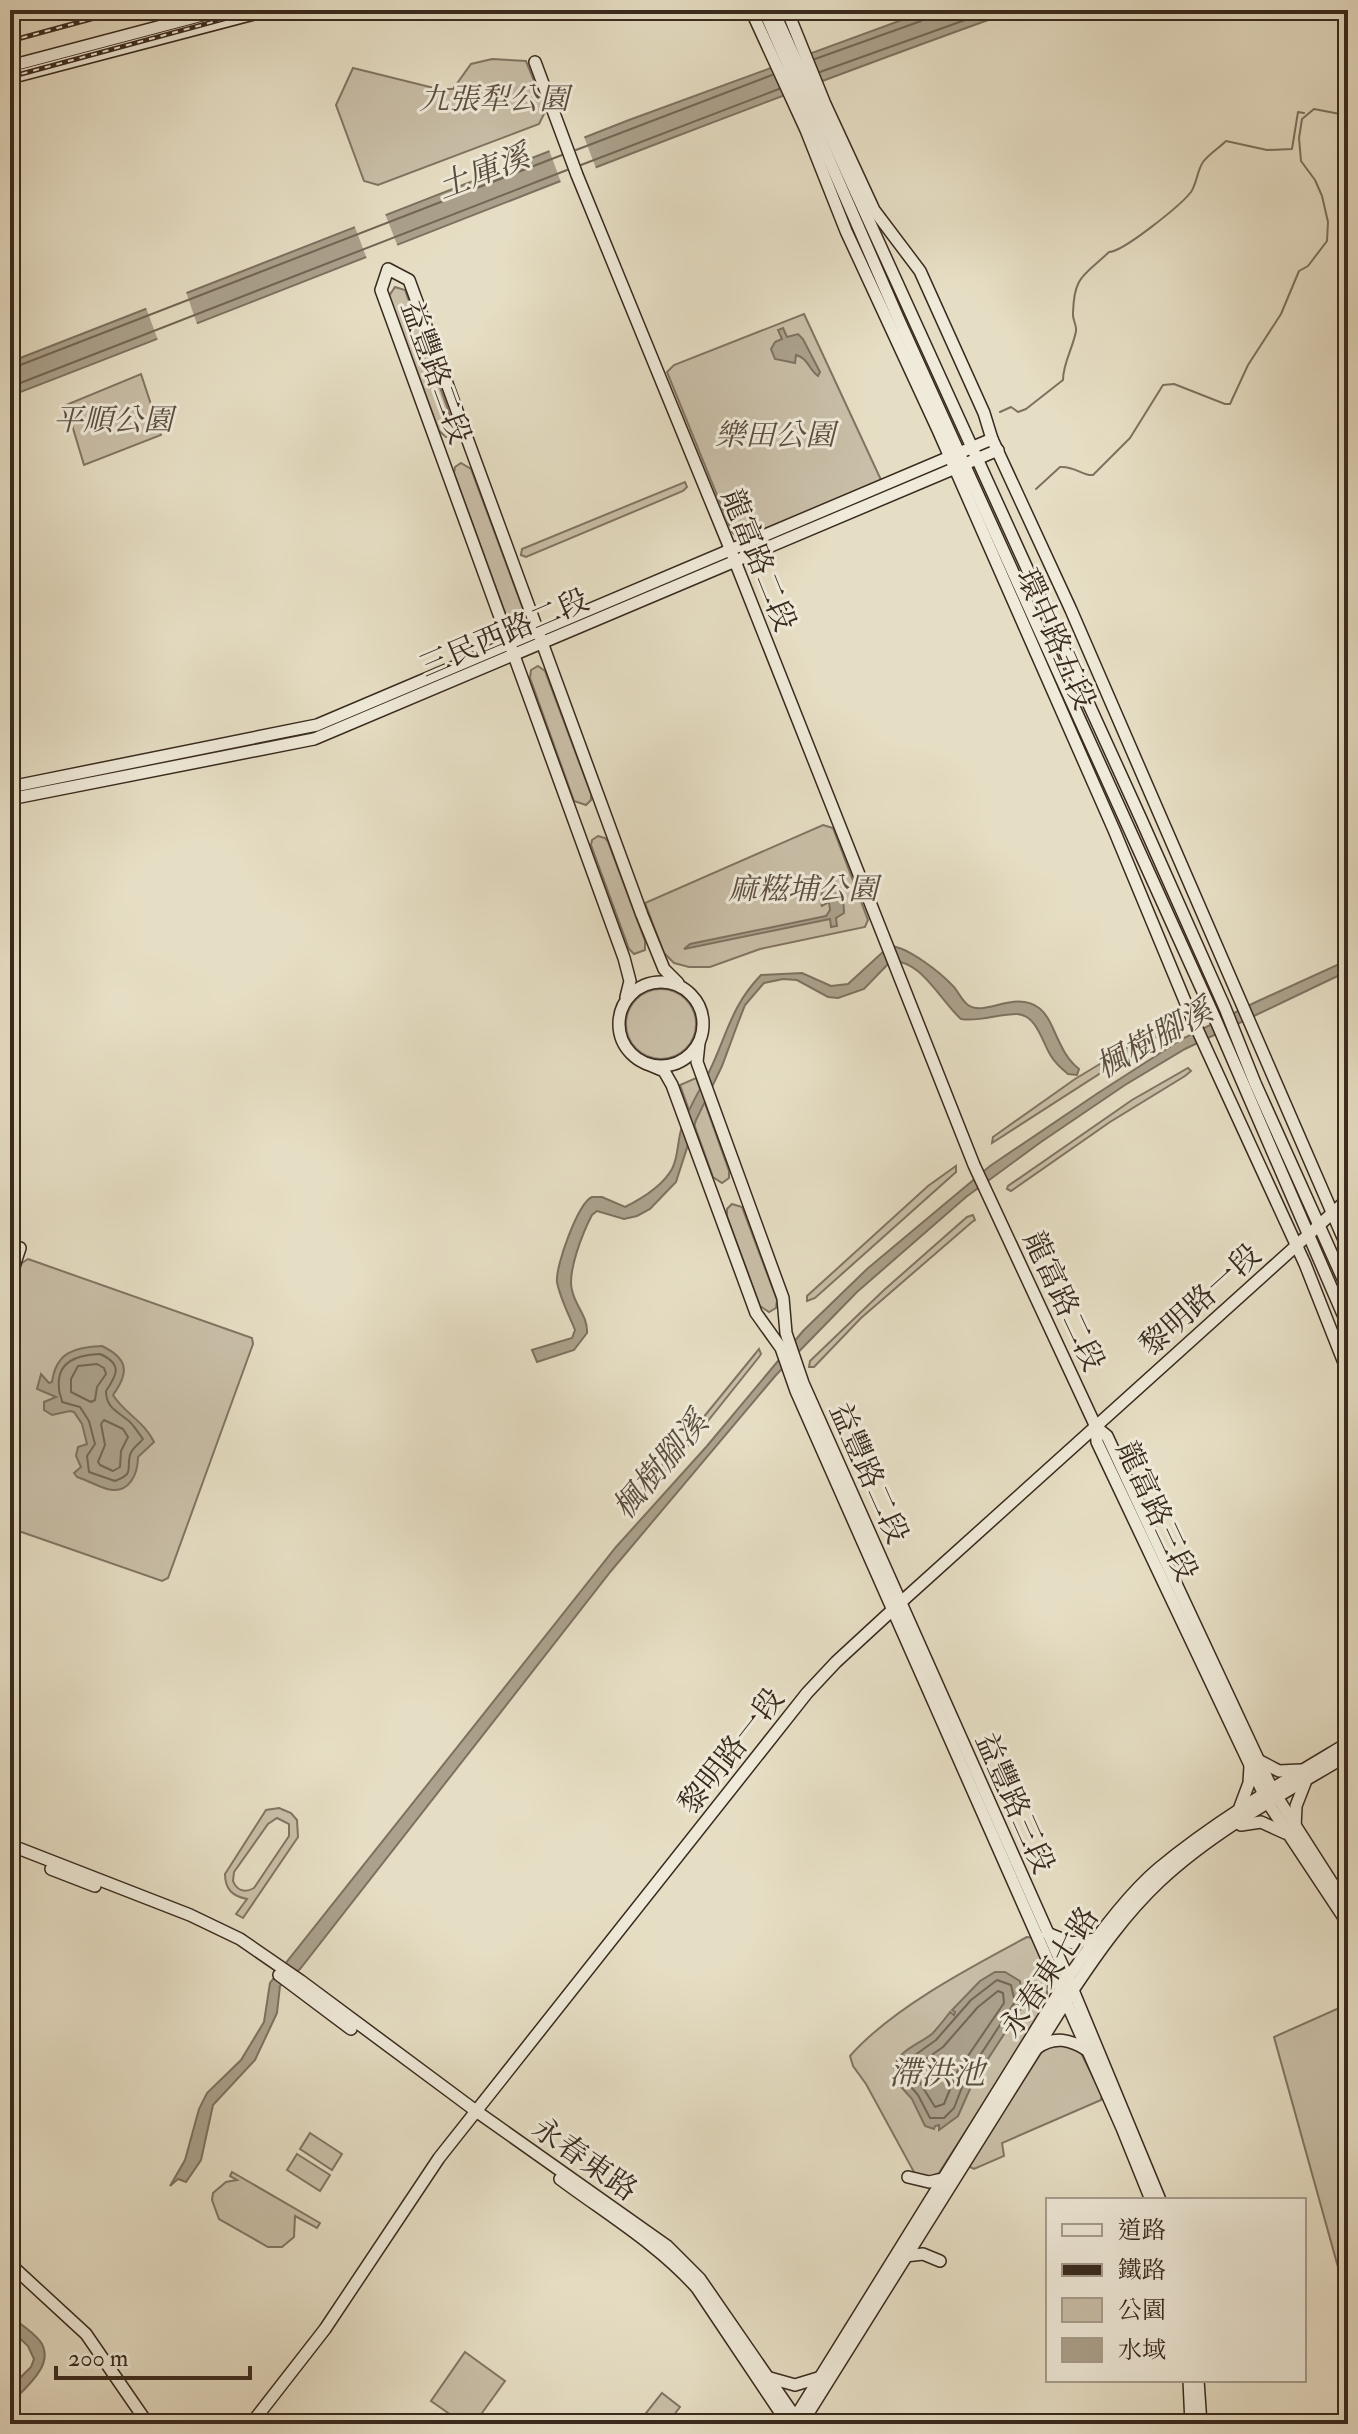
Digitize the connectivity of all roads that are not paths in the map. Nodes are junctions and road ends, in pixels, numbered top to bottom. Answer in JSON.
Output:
{"nodes":[{"id":1,"x":222,"y":10,"type":"edge"},
{"id":2,"x":269,"y":10,"type":"edge"},
{"id":3,"x":751,"y":10,"type":"edge"},
{"id":4,"x":764,"y":10,"type":"edge"},
{"id":5,"x":773,"y":10,"type":"edge"},
{"id":6,"x":787,"y":10,"type":"edge"},
{"id":7,"x":535,"y":62,"type":"dead end"},
{"id":8,"x":10,"y":66,"type":"edge"},
{"id":9,"x":10,"y":78,"type":"edge"},
{"id":10,"x":995,"y":445,"type":"junction"},
{"id":11,"x":976,"y":453,"type":"junction"},
{"id":12,"x":957,"y":461,"type":"junction"},
{"id":13,"x":732,"y":556,"type":"junction"},
{"id":14,"x":539,"y":638,"type":"junction"},
{"id":15,"x":511,"y":650,"type":"junction"},
{"id":16,"x":10,"y":787,"type":"edge"},
{"id":17,"x":10,"y":799,"type":"edge"},
{"id":18,"x":678,"y":983,"type":"junction"},
{"id":19,"x":626,"y":997,"type":"junction"},
{"id":20,"x":699,"y":1043,"type":"junction"},
{"id":21,"x":645,"y":1063,"type":"junction"},
{"id":22,"x":1348,"y":1199,"type":"edge"},
{"id":23,"x":1333,"y":1212,"type":"junction"},
{"id":24,"x":1319,"y":1225,"type":"junction"},
{"id":25,"x":1308,"y":1235,"type":"junction"},
{"id":26,"x":1296,"y":1245,"type":"junction"},
{"id":27,"x":20,"y":1248,"type":"dead end"},
{"id":28,"x":1348,"y":1249,"type":"edge"},
{"id":29,"x":10,"y":1278,"type":"edge"},
{"id":30,"x":1348,"y":1290,"type":"edge"},
{"id":31,"x":1348,"y":1326,"type":"edge"},
{"id":32,"x":785,"y":1344,"type":"junction"},
{"id":33,"x":1348,"y":1373,"type":"edge"},
{"id":34,"x":1096,"y":1427,"type":"junction"},
{"id":35,"x":896,"y":1607,"type":"junction"},
{"id":36,"x":1348,"y":1743,"type":"edge"},
{"id":37,"x":1348,"y":1755,"type":"edge"},
{"id":38,"x":1254,"y":1763,"type":"junction"},
{"id":39,"x":1308,"y":1773,"type":"junction"},
{"id":40,"x":1270,"y":1796,"type":"junction"},
{"id":41,"x":1238,"y":1810,"type":"junction"},
{"id":42,"x":1233,"y":1827,"type":"junction"},
{"id":43,"x":1292,"y":1832,"type":"junction"},
{"id":44,"x":10,"y":1845,"type":"edge"},
{"id":45,"x":10,"y":1853,"type":"edge"},
{"id":46,"x":1348,"y":1908,"type":"edge"},
{"id":47,"x":1348,"y":1924,"type":"edge"},
{"id":48,"x":1047,"y":1933,"type":"junction"},
{"id":49,"x":1095,"y":1938,"type":"junction"},
{"id":50,"x":277,"y":1967,"type":"junction"},
{"id":51,"x":1067,"y":1989,"type":"junction"},
{"id":52,"x":1037,"y":2048,"type":"junction"},
{"id":53,"x":1089,"y":2051,"type":"junction"},
{"id":54,"x":475,"y":2114,"type":"junction"},
{"id":55,"x":908,"y":2177,"type":"dead end"},
{"id":56,"x":943,"y":2179,"type":"junction"},
{"id":57,"x":1150,"y":2198,"type":"edge"},
{"id":58,"x":1159,"y":2198,"type":"edge"},
{"id":59,"x":905,"y":2256,"type":"junction"},
{"id":60,"x":940,"y":2261,"type":"dead end"},
{"id":61,"x":10,"y":2264,"type":"edge"},
{"id":62,"x":768,"y":2377,"type":"junction"},
{"id":63,"x":818,"y":2377,"type":"junction"},
{"id":64,"x":1189,"y":2382,"type":"edge"},
{"id":65,"x":1198,"y":2382,"type":"edge"},
{"id":66,"x":795,"y":2422,"type":"edge"},
{"id":67,"x":148,"y":2424,"type":"edge"},
{"id":68,"x":251,"y":2424,"type":"edge"},
{"id":69,"x":1191,"y":2424,"type":"edge"},
{"id":70,"x":1201,"y":2424,"type":"edge"}],
"edges":[{"from":1,"to":8,"type":"street"},
{"from":2,"to":9,"type":"street"},
{"from":3,"to":12,"type":"street","name":"環中路五段"},
{"from":4,"to":12,"type":"street","name":"環中路五段"},
{"from":5,"to":11,"type":"street","name":"環中路五段"},
{"from":6,"to":10,"type":"street","name":"環中路五段"},
{"from":7,"to":13,"type":"street","name":"龍富路二段"},
{"from":10,"to":11,"type":"street","name":"三民西路二段"},
{"from":10,"to":23,"type":"street","name":"環中路五段"},
{"from":11,"to":12,"type":"street","name":"三民西路二段"},
{"from":11,"to":24,"type":"street","name":"環中路五段"},
{"from":12,"to":13,"type":"street","name":"三民西路二段"},
{"from":12,"to":25,"type":"street","name":"環中路五段"},
{"from":12,"to":26,"type":"street","name":"環中路五段"},
{"from":13,"to":14,"type":"street","name":"三民西路二段"},
{"from":13,"to":34,"type":"street","name":"龍富路二段"},
{"from":14,"to":15,"type":"street","name":"三民西路二段"},
{"from":14,"to":15,"type":"street","name":"益豐路二段"},
{"from":14,"to":18,"type":"street","name":"益豐路二段"},
{"from":15,"to":16,"type":"street","name":"三民西路二段"},
{"from":15,"to":17,"type":"street","name":"三民西路二段"},
{"from":15,"to":19,"type":"street","name":"益豐路二段"},
{"from":18,"to":19,"type":"street"},
{"from":18,"to":20,"type":"street","name":"益豐路二段"},
{"from":19,"to":21,"type":"street","name":"益豐路二段"},
{"from":20,"to":21,"type":"street"},
{"from":20,"to":32,"type":"street","name":"益豐路二段"},
{"from":21,"to":32,"type":"street","name":"益豐路二段"},
{"from":22,"to":23,"type":"street","name":"黎明路一段"},
{"from":23,"to":24,"type":"street","name":"黎明路一段"},
{"from":23,"to":28,"type":"street","name":"環中路五段"},
{"from":24,"to":25,"type":"street","name":"黎明路一段"},
{"from":24,"to":30,"type":"street","name":"環中路五段"},
{"from":25,"to":26,"type":"street","name":"黎明路一段"},
{"from":25,"to":31,"type":"street","name":"環中路五段"},
{"from":26,"to":33,"type":"street","name":"環中路五段"},
{"from":26,"to":34,"type":"street","name":"黎明路一段"},
{"from":27,"to":29,"type":"street"},
{"from":32,"to":35,"type":"street","name":"益豐路二段"},
{"from":34,"to":35,"type":"street","name":"黎明路一段"},
{"from":34,"to":38,"type":"street","name":"龍富路三段"},
{"from":35,"to":48,"type":"street","name":"益豐路三段"},
{"from":35,"to":51,"type":"street","name":"益豐路三段"},
{"from":35,"to":54,"type":"street","name":"黎明路一段"},
{"from":36,"to":39,"type":"street","name":"永春東七路"},
{"from":37,"to":39,"type":"street","name":"永春東七路"},
{"from":38,"to":39,"type":"street"},
{"from":38,"to":40,"type":"street","name":"龍富路三段"},
{"from":38,"to":41,"type":"street"},
{"from":39,"to":40,"type":"street","name":"永春東七路"},
{"from":39,"to":43,"type":"street"},
{"from":40,"to":41,"type":"street","name":"永春東七路"},
{"from":40,"to":42,"type":"street","name":"永春東七路"},
{"from":40,"to":43,"type":"street","name":"龍富路三段"},
{"from":41,"to":49,"type":"street","name":"永春東七路"},
{"from":42,"to":43,"type":"street"},
{"from":42,"to":51,"type":"street","name":"永春東七路"},
{"from":43,"to":46,"type":"street","name":"龍富路三段"},
{"from":43,"to":47,"type":"street","name":"龍富路三段"},
{"from":44,"to":50,"type":"street"},
{"from":45,"to":50,"type":"street"},
{"from":48,"to":49,"type":"street"},
{"from":48,"to":51,"type":"street","name":"益豐路三段"},
{"from":49,"to":51,"type":"street","name":"永春東七路"},
{"from":50,"to":54,"type":"street","name":"永春東路"},
{"from":51,"to":52,"type":"street","name":"永春東七路"},
{"from":51,"to":53,"type":"street","name":"益豐路三段"},
{"from":51,"to":56,"type":"street","name":"永春東七路"},
{"from":51,"to":58,"type":"street","name":"益豐路三段"},
{"from":52,"to":53,"type":"street"},
{"from":52,"to":59,"type":"street","name":"永春東七路"},
{"from":53,"to":57,"type":"street","name":"益豐路三段"},
{"from":54,"to":62,"type":"street","name":"永春東路"},
{"from":54,"to":66,"type":"street","name":"永春東路"},
{"from":54,"to":68,"type":"street","name":"黎明路一段"},
{"from":55,"to":56,"type":"street"},
{"from":56,"to":63,"type":"street","name":"永春東七路"},
{"from":59,"to":60,"type":"street"},
{"from":59,"to":66,"type":"street","name":"永春東七路"},
{"from":61,"to":67,"type":"street"},
{"from":62,"to":63,"type":"street"},
{"from":62,"to":66,"type":"street","name":"永春東路"},
{"from":63,"to":66,"type":"street","name":"永春東七路"},
{"from":64,"to":69,"type":"street"},
{"from":65,"to":70,"type":"street"}]}
